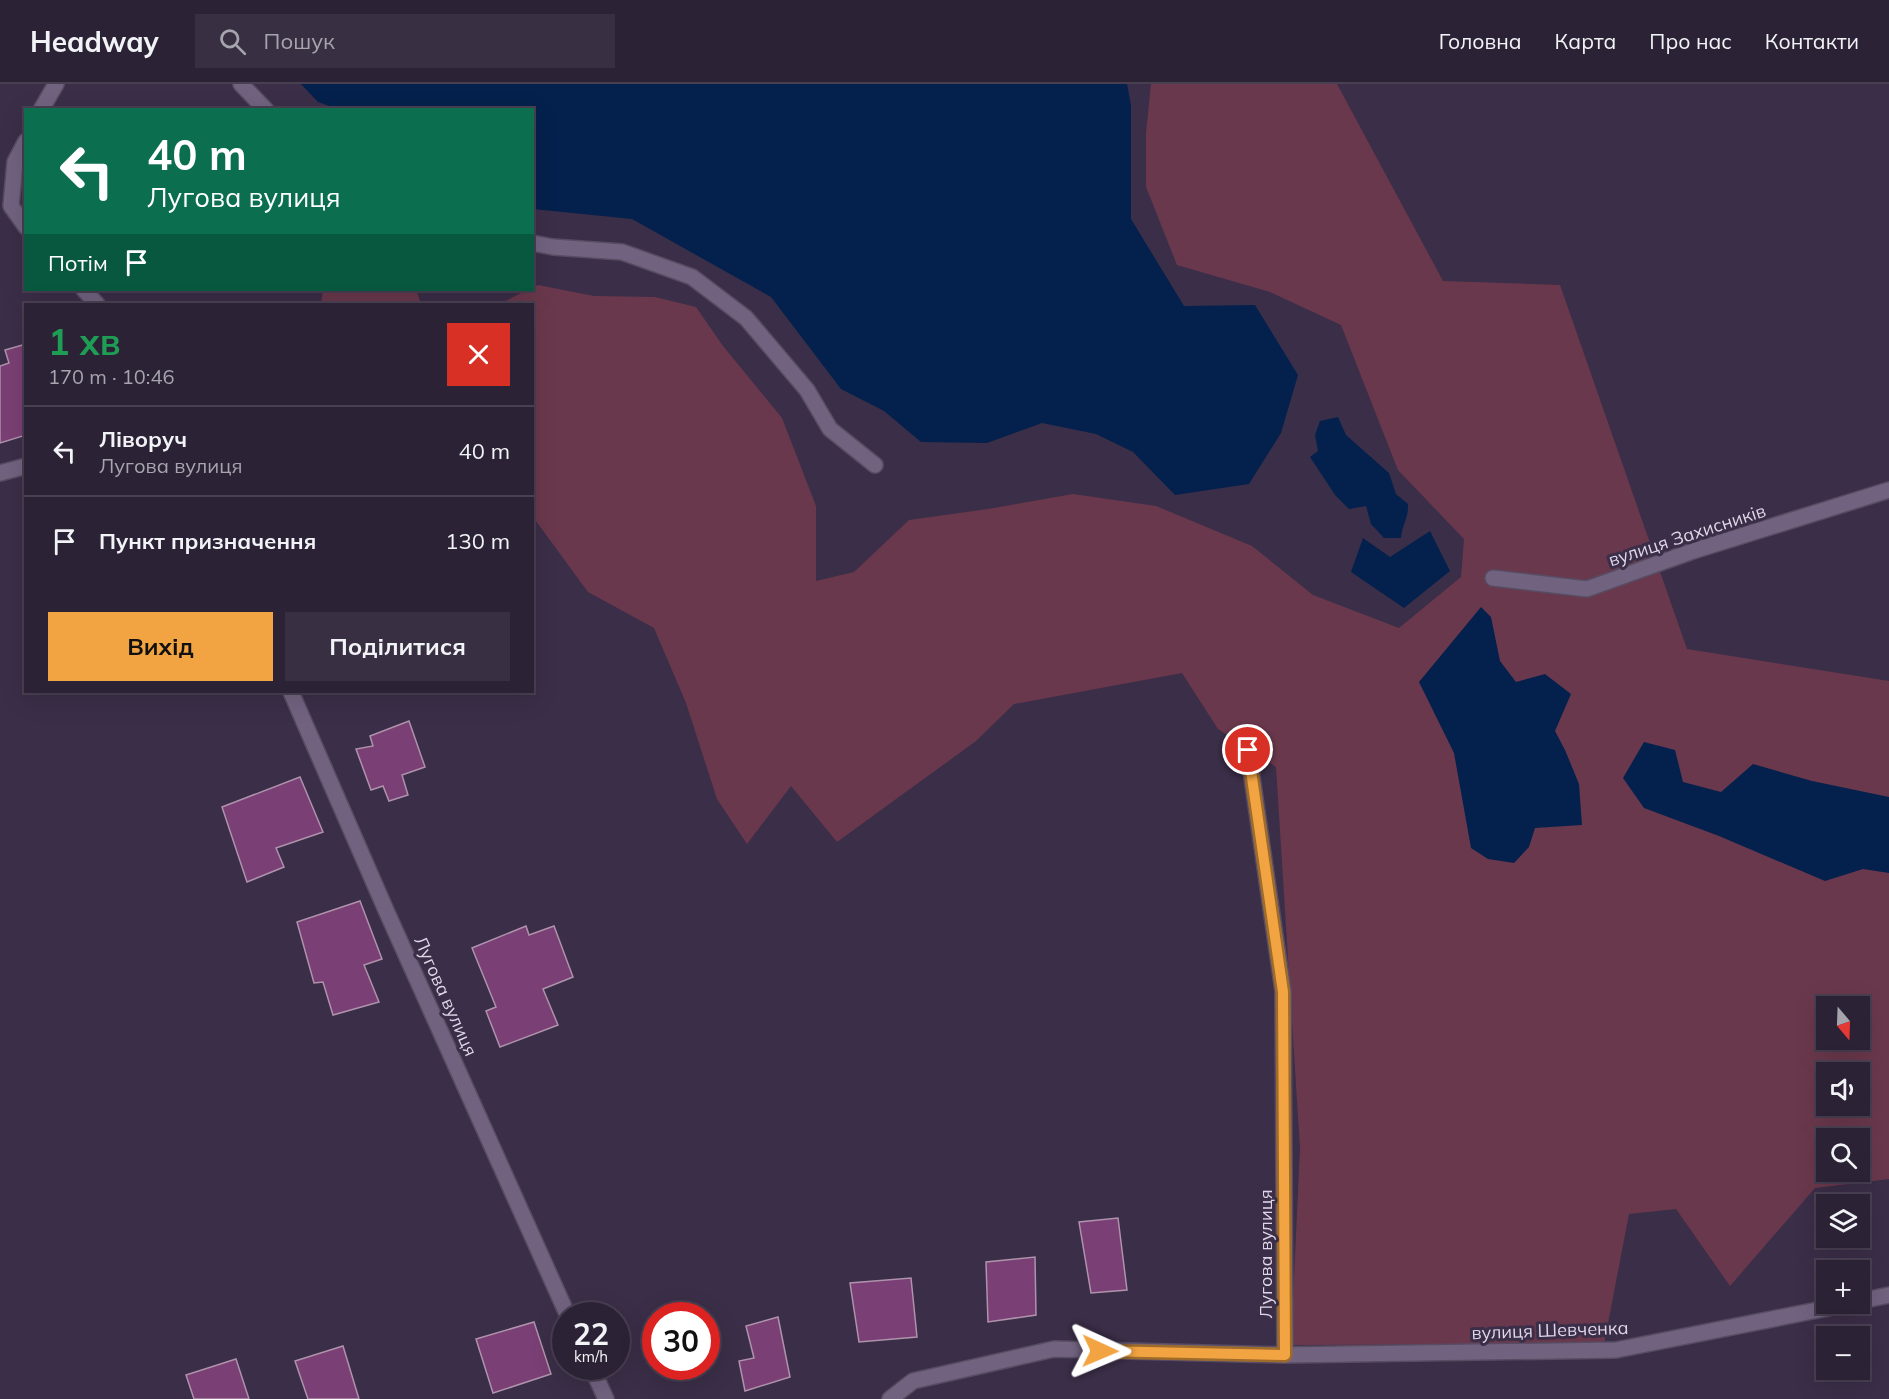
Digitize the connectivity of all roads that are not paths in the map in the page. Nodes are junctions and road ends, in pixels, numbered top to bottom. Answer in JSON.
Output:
{"nodes":[{"id":1,"x":56,"y":84,"type":"edge"},
{"id":2,"x":241,"y":84,"type":"edge"},
{"id":3,"x":42,"y":108,"type":"edge"},
{"id":4,"x":264,"y":108,"type":"edge"},
{"id":5,"x":24,"y":145,"type":"edge"},
{"id":6,"x":24,"y":224,"type":"edge"},
{"id":7,"x":534,"y":243,"type":"edge"},
{"id":8,"x":85,"y":291,"type":"edge"},
{"id":9,"x":97,"y":303,"type":"edge"},
{"id":10,"x":875,"y":465,"type":"dead end"},
{"id":11,"x":24,"y":467,"type":"edge"},
{"id":12,"x":0,"y":473,"type":"edge"},
{"id":13,"x":1889,"y":490,"type":"edge"},
{"id":14,"x":1493,"y":578,"type":"dead end"},
{"id":15,"x":291,"y":693,"type":"edge"},
{"id":16,"x":1248,"y":750,"type":"dead end"},
{"id":17,"x":1889,"y":1295,"type":"edge"},
{"id":18,"x":1870,"y":1299,"type":"edge"},
{"id":19,"x":562,"y":1302,"type":"edge"},
{"id":20,"x":1816,"y":1310,"type":"edge"},
{"id":21,"x":1285,"y":1355,"type":"junction"},
{"id":22,"x":597,"y":1380,"type":"edge"},
{"id":23,"x":606,"y":1399,"type":"edge"},
{"id":24,"x":890,"y":1399,"type":"edge"}],
"edges":[{"from":1,"to":3,"type":"street"},
{"from":2,"to":4,"type":"street"},
{"from":5,"to":6,"type":"street"},
{"from":7,"to":10,"type":"street"},
{"from":8,"to":9,"type":"street"},
{"from":11,"to":12,"type":"street"},
{"from":13,"to":14,"type":"street","name":"вулиця Захисників"},
{"from":15,"to":19,"type":"street","name":"Лугова вулиця"},
{"from":16,"to":21,"type":"street","name":"Лугова вулиця"},
{"from":17,"to":18,"type":"street"},
{"from":20,"to":21,"type":"street","name":"вулиця Шевченка"},
{"from":21,"to":24,"type":"street"},
{"from":22,"to":23,"type":"street"}]}
